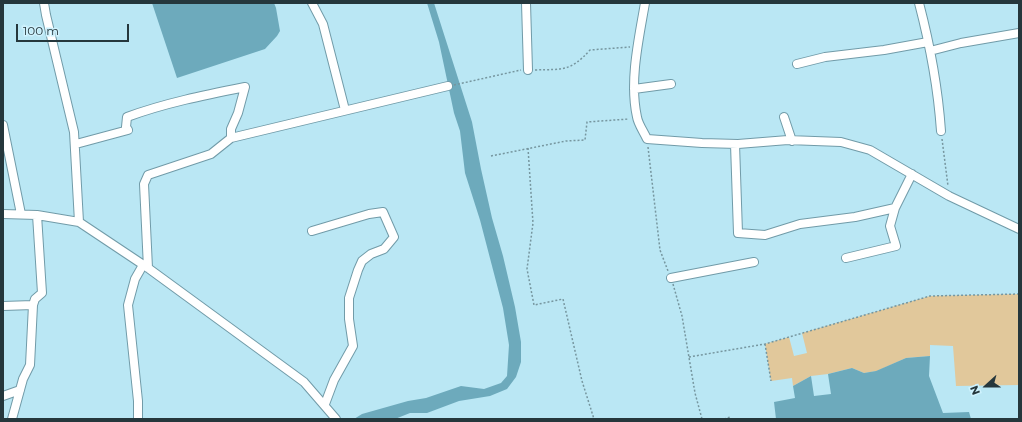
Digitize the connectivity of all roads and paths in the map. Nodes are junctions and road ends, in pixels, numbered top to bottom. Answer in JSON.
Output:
{"nodes":[{"id":1,"x":44,"y":3,"type":"edge"},
{"id":2,"x":312,"y":3,"type":"edge"},
{"id":3,"x":526,"y":3,"type":"edge"},
{"id":4,"x":645,"y":3,"type":"edge"},
{"id":5,"x":919,"y":3,"type":"edge"},
{"id":6,"x":1019,"y":32,"type":"edge"},
{"id":7,"x":928,"y":42,"type":"junction"},
{"id":8,"x":638,"y":46,"type":"junction"},
{"id":9,"x":590,"y":50,"type":"dead end"},
{"id":10,"x":930,"y":51,"type":"junction"},
{"id":11,"x":798,"y":64,"type":"dead end"},
{"id":12,"x":528,"y":70,"type":"dead end"},
{"id":13,"x":672,"y":84,"type":"dead end"},
{"id":14,"x":448,"y":86,"type":"dead end"},
{"id":15,"x":634,"y":89,"type":"junction"},
{"id":16,"x":345,"y":110,"type":"junction"},
{"id":17,"x":784,"y":117,"type":"dead end"},
{"id":18,"x":637,"y":118,"type":"junction"},
{"id":19,"x":3,"y":125,"type":"edge"},
{"id":20,"x":941,"y":131,"type":"joint"},
{"id":21,"x":231,"y":138,"type":"junction"},
{"id":22,"x":647,"y":139,"type":"junction"},
{"id":23,"x":792,"y":141,"type":"junction"},
{"id":24,"x":76,"y":144,"type":"junction"},
{"id":25,"x":735,"y":144,"type":"junction"},
{"id":26,"x":528,"y":148,"type":"junction"},
{"id":27,"x":491,"y":156,"type":"dead end"},
{"id":28,"x":912,"y":174,"type":"junction"},
{"id":29,"x":949,"y":196,"type":"junction"},
{"id":30,"x":895,"y":208,"type":"junction"},
{"id":31,"x":3,"y":214,"type":"edge"},
{"id":32,"x":21,"y":214,"type":"junction"},
{"id":33,"x":36,"y":214,"type":"junction"},
{"id":34,"x":79,"y":222,"type":"junction"},
{"id":35,"x":1019,"y":229,"type":"edge"},
{"id":36,"x":312,"y":231,"type":"dead end"},
{"id":37,"x":846,"y":258,"type":"dead end"},
{"id":38,"x":754,"y":262,"type":"dead end"},
{"id":39,"x":145,"y":266,"type":"junction"},
{"id":40,"x":671,"y":278,"type":"junction"},
{"id":41,"x":1019,"y":294,"type":"edge"},
{"id":42,"x":33,"y":304,"type":"junction"},
{"id":43,"x":3,"y":306,"type":"edge"},
{"id":44,"x":765,"y":344,"type":"junction"},
{"id":45,"x":689,"y":357,"type":"junction"},
{"id":46,"x":771,"y":381,"type":"dead end"},
{"id":47,"x":20,"y":390,"type":"junction"},
{"id":48,"x":3,"y":396,"type":"edge"},
{"id":49,"x":325,"y":404,"type":"junction"},
{"id":50,"x":334,"y":418,"type":"edge"},
{"id":51,"x":12,"y":419,"type":"edge"},
{"id":52,"x":138,"y":419,"type":"edge"},
{"id":53,"x":594,"y":419,"type":"edge"},
{"id":54,"x":702,"y":419,"type":"edge"},
{"id":55,"x":724,"y":419,"type":"edge"},
{"id":56,"x":730,"y":419,"type":"edge"}],
"edges":[{"from":1,"to":24,"type":"street"},
{"from":2,"to":16,"type":"street"},
{"from":3,"to":12,"type":"street"},
{"from":4,"to":8,"type":"street"},
{"from":5,"to":7,"type":"street"},
{"from":6,"to":10,"type":"street"},
{"from":7,"to":10,"type":"street"},
{"from":7,"to":11,"type":"street"},
{"from":8,"to":9,"type":"path"},
{"from":8,"to":15,"type":"street"},
{"from":10,"to":20,"type":"street"},
{"from":13,"to":15,"type":"street"},
{"from":14,"to":16,"type":"street"},
{"from":15,"to":18,"type":"street"},
{"from":16,"to":21,"type":"street"},
{"from":17,"to":23,"type":"street"},
{"from":18,"to":22,"type":"street"},
{"from":18,"to":26,"type":"path"},
{"from":19,"to":32,"type":"street"},
{"from":20,"to":29,"type":"path"},
{"from":21,"to":24,"type":"street"},
{"from":21,"to":39,"type":"street"},
{"from":22,"to":25,"type":"street"},
{"from":22,"to":40,"type":"path"},
{"from":23,"to":25,"type":"street"},
{"from":23,"to":28,"type":"street"},
{"from":24,"to":34,"type":"street"},
{"from":25,"to":30,"type":"street"},
{"from":26,"to":27,"type":"path"},
{"from":26,"to":53,"type":"path"},
{"from":28,"to":29,"type":"street"},
{"from":28,"to":30,"type":"street"},
{"from":29,"to":35,"type":"street"},
{"from":30,"to":37,"type":"street"},
{"from":31,"to":32,"type":"street"},
{"from":32,"to":33,"type":"street"},
{"from":33,"to":34,"type":"street"},
{"from":33,"to":42,"type":"street"},
{"from":34,"to":39,"type":"street"},
{"from":36,"to":49,"type":"street"},
{"from":38,"to":40,"type":"street"},
{"from":39,"to":49,"type":"street"},
{"from":39,"to":52,"type":"street"},
{"from":40,"to":45,"type":"path"},
{"from":41,"to":44,"type":"path"},
{"from":42,"to":43,"type":"street"},
{"from":42,"to":47,"type":"street"},
{"from":44,"to":45,"type":"path"},
{"from":44,"to":46,"type":"path"},
{"from":45,"to":54,"type":"path"},
{"from":47,"to":48,"type":"street"},
{"from":47,"to":51,"type":"street"},
{"from":49,"to":50,"type":"street"},
{"from":55,"to":56,"type":"path"}]}
